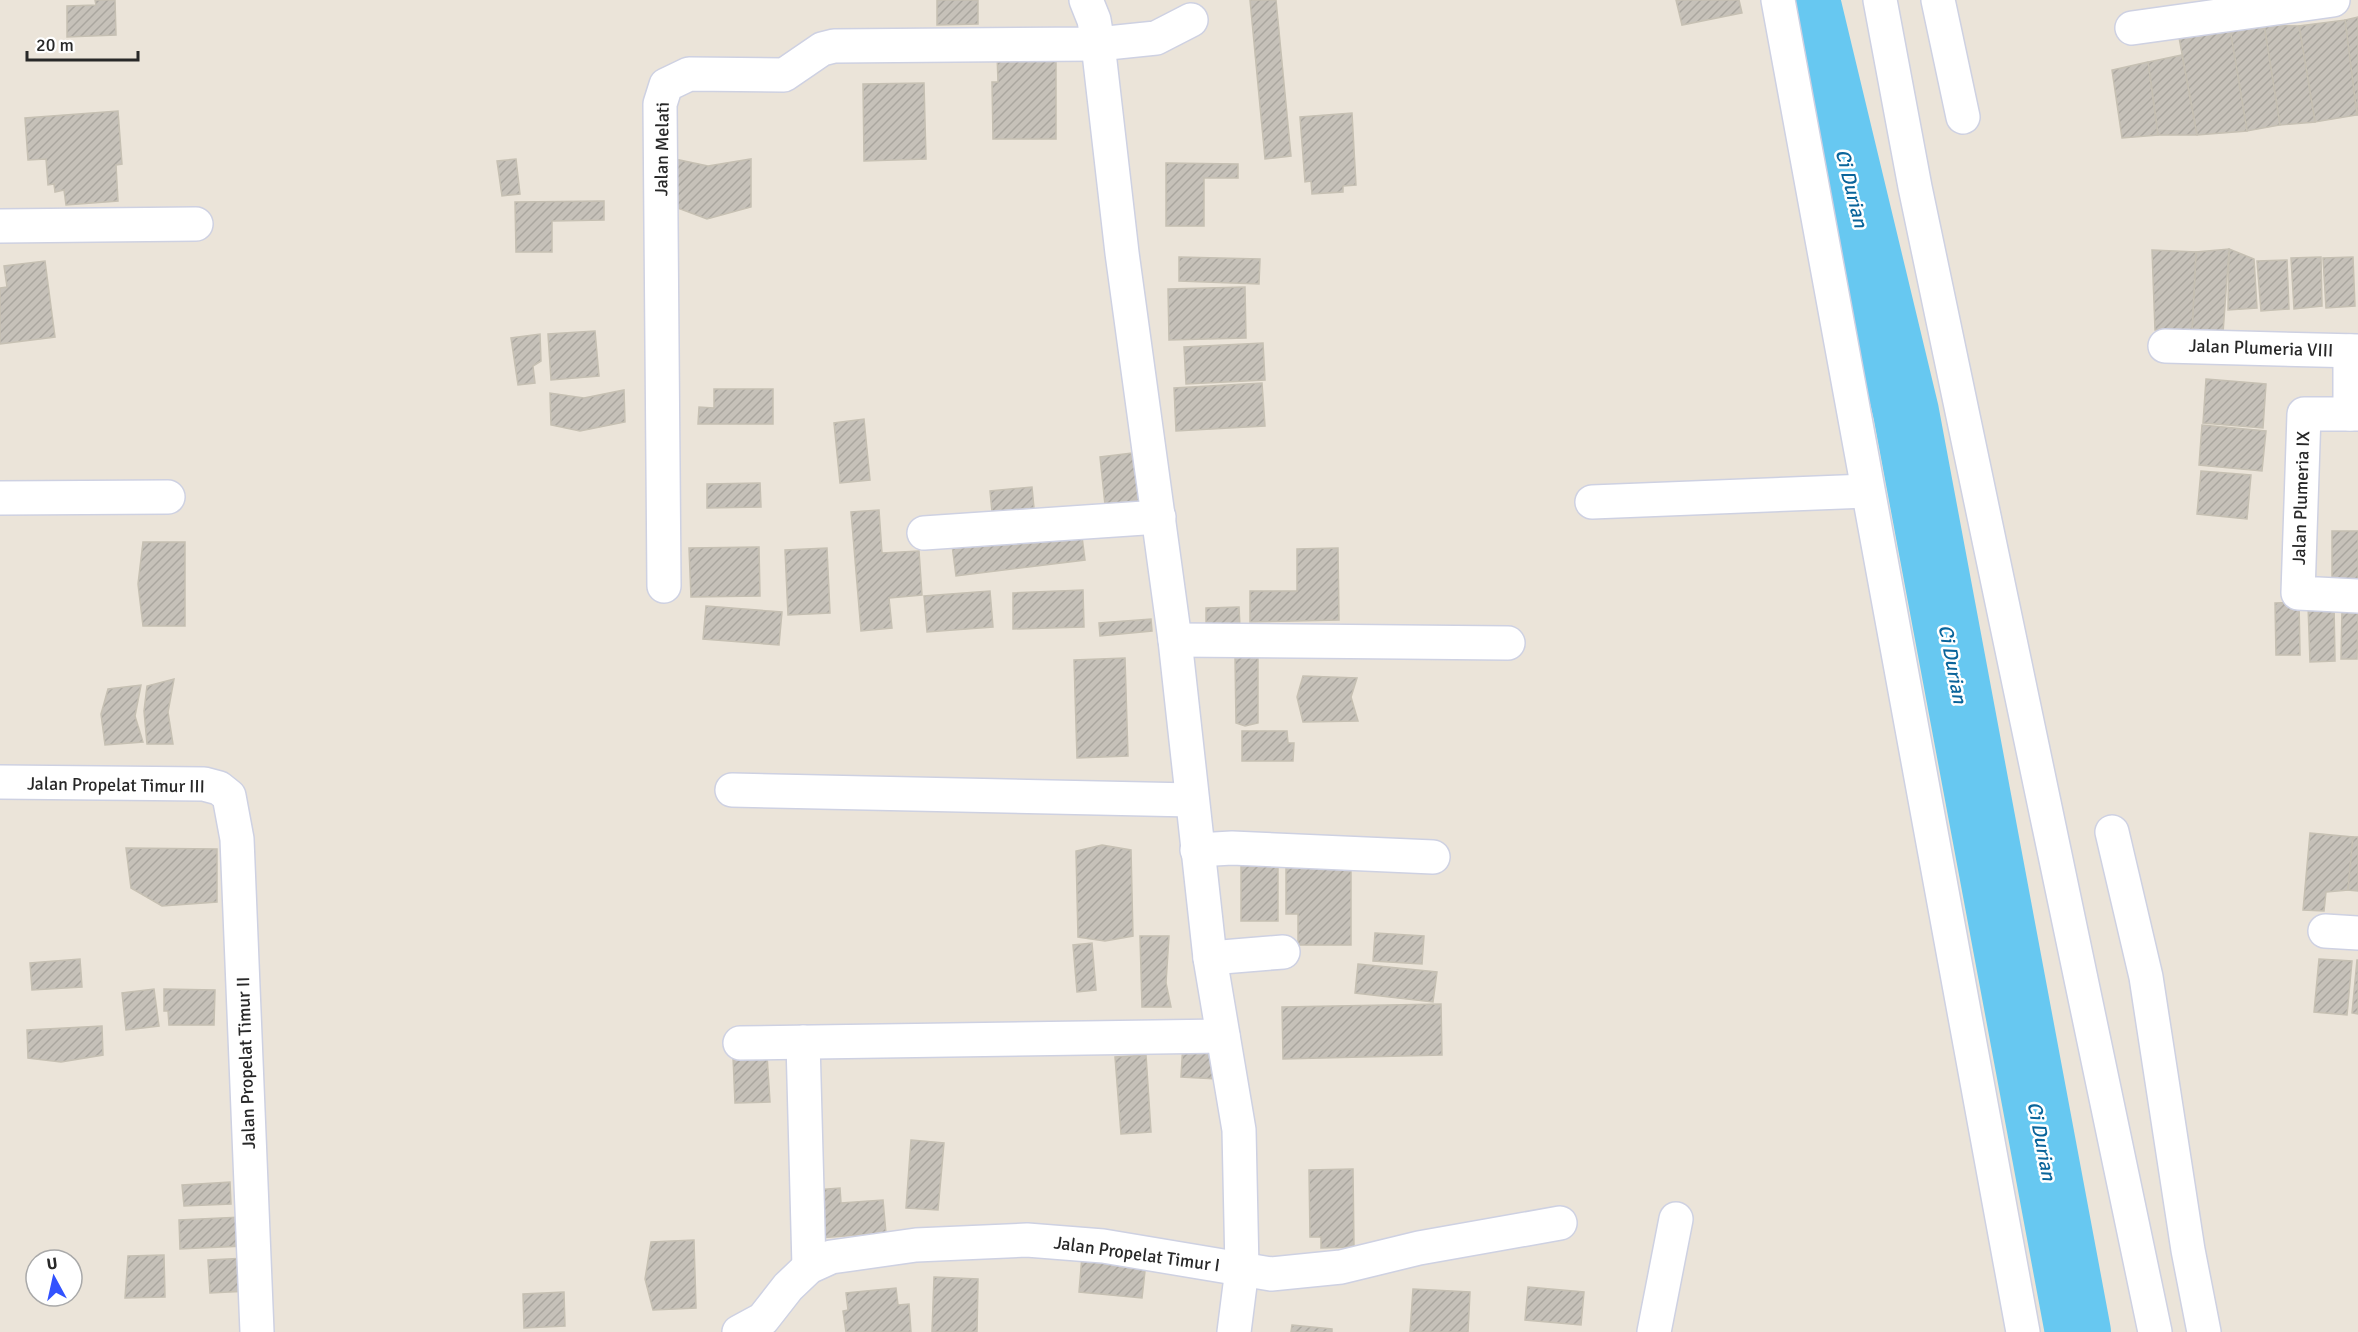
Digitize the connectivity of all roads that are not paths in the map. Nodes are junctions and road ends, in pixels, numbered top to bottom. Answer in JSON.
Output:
{"nodes":[{"id":1,"x":1086,"y":0,"type":"edge"},
{"id":2,"x":1778,"y":0,"type":"edge"},
{"id":3,"x":1880,"y":0,"type":"edge"},
{"id":4,"x":1938,"y":0,"type":"edge"},
{"id":5,"x":2333,"y":0,"type":"edge"},
{"id":6,"x":1191,"y":20,"type":"dead end"},
{"id":7,"x":2132,"y":28,"type":"dead end"},
{"id":8,"x":1098,"y":45,"type":"junction"},
{"id":9,"x":1964,"y":117,"type":"dead end"},
{"id":10,"x":196,"y":224,"type":"dead end"},
{"id":11,"x":0,"y":225,"type":"edge"},
{"id":12,"x":2165,"y":346,"type":"dead end"},
{"id":13,"x":2354,"y":351,"type":"edge"},
{"id":14,"x":2354,"y":414,"type":"edge"},
{"id":15,"x":1867,"y":491,"type":"junction"},
{"id":16,"x":168,"y":497,"type":"dead end"},
{"id":17,"x":0,"y":498,"type":"edge"},
{"id":18,"x":1592,"y":502,"type":"dead end"},
{"id":19,"x":1159,"y":517,"type":"junction"},
{"id":20,"x":924,"y":532,"type":"dead end"},
{"id":21,"x":664,"y":586,"type":"dead end"},
{"id":22,"x":2358,"y":596,"type":"edge"},
{"id":23,"x":1175,"y":640,"type":"junction"},
{"id":24,"x":1508,"y":643,"type":"dead end"},
{"id":25,"x":0,"y":782,"type":"edge"},
{"id":26,"x":732,"y":790,"type":"dead end"},
{"id":27,"x":230,"y":796,"type":"joint"},
{"id":28,"x":1192,"y":800,"type":"junction"},
{"id":29,"x":2112,"y":832,"type":"dead end"},
{"id":30,"x":1197,"y":850,"type":"junction"},
{"id":31,"x":1433,"y":857,"type":"dead end"},
{"id":32,"x":2325,"y":931,"type":"dead end"},
{"id":33,"x":2358,"y":933,"type":"edge"},
{"id":34,"x":1283,"y":952,"type":"dead end"},
{"id":35,"x":1210,"y":958,"type":"junction"},
{"id":36,"x":1223,"y":1036,"type":"junction"},
{"id":37,"x":803,"y":1042,"type":"junction"},
{"id":38,"x":740,"y":1043,"type":"dead end"},
{"id":39,"x":1676,"y":1220,"type":"dead end"},
{"id":40,"x":1560,"y":1223,"type":"dead end"},
{"id":41,"x":809,"y":1267,"type":"junction"},
{"id":42,"x":1242,"y":1269,"type":"junction"},
{"id":43,"x":257,"y":1332,"type":"edge"},
{"id":44,"x":739,"y":1332,"type":"edge"},
{"id":45,"x":1234,"y":1332,"type":"edge"},
{"id":46,"x":1654,"y":1332,"type":"edge"},
{"id":47,"x":2023,"y":1332,"type":"edge"},
{"id":48,"x":2155,"y":1332,"type":"edge"},
{"id":49,"x":2204,"y":1332,"type":"edge"}],
"edges":[{"from":1,"to":8,"type":"street"},
{"from":2,"to":15,"type":"street"},
{"from":3,"to":48,"type":"street"},
{"from":4,"to":9,"type":"street"},
{"from":5,"to":7,"type":"street"},
{"from":6,"to":8,"type":"street","name":"Jalan Melati"},
{"from":8,"to":19,"type":"street"},
{"from":8,"to":21,"type":"street","name":"Jalan Melati"},
{"from":10,"to":11,"type":"street"},
{"from":12,"to":13,"type":"street","name":"Jalan Plumeria VIII"},
{"from":13,"to":14,"type":"street"},
{"from":14,"to":22,"type":"street","name":"Jalan Plumeria IX"},
{"from":15,"to":18,"type":"street"},
{"from":15,"to":47,"type":"street"},
{"from":16,"to":17,"type":"street"},
{"from":19,"to":20,"type":"street"},
{"from":19,"to":23,"type":"street"},
{"from":23,"to":24,"type":"street"},
{"from":23,"to":28,"type":"street"},
{"from":25,"to":27,"type":"street","name":"Jalan Propelat Timur III"},
{"from":26,"to":28,"type":"street"},
{"from":27,"to":43,"type":"street","name":"Jalan Propelat Timur II"},
{"from":28,"to":30,"type":"street"},
{"from":29,"to":49,"type":"street"},
{"from":30,"to":31,"type":"street"},
{"from":30,"to":35,"type":"street"},
{"from":32,"to":33,"type":"street"},
{"from":34,"to":35,"type":"street"},
{"from":35,"to":36,"type":"street"},
{"from":36,"to":37,"type":"street"},
{"from":36,"to":42,"type":"street"},
{"from":37,"to":38,"type":"street"},
{"from":37,"to":41,"type":"street"},
{"from":39,"to":46,"type":"street"},
{"from":40,"to":42,"type":"street","name":"Jalan Propelat Timur I"},
{"from":41,"to":42,"type":"street","name":"Jalan Propelat Timur I"},
{"from":41,"to":44,"type":"street","name":"Jalan Propelat Timur I"},
{"from":42,"to":45,"type":"street"}]}
